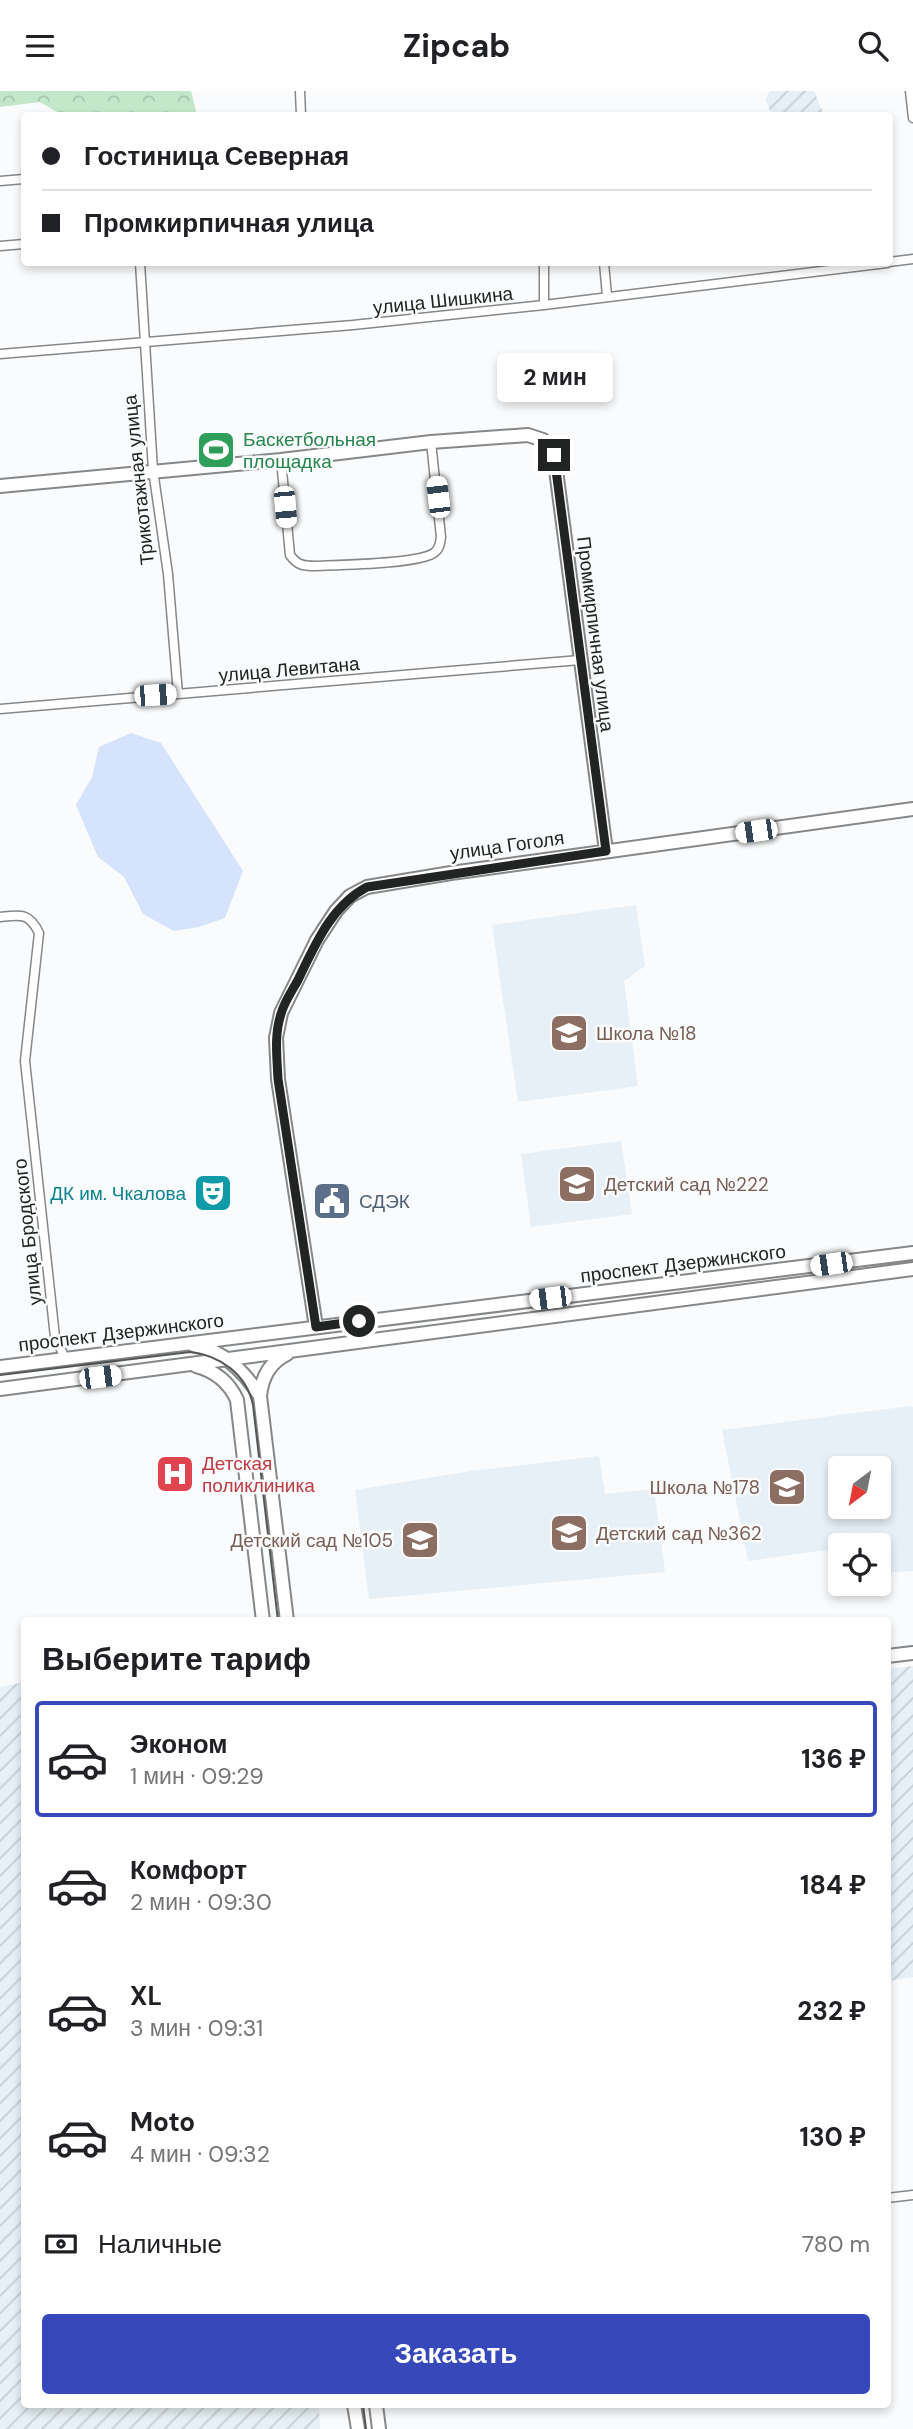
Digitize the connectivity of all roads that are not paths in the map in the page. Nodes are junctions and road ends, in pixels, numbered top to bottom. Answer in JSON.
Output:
{"nodes":[{"id":1,"x":300,"y":91,"type":"edge"},
{"id":2,"x":910,"y":91,"type":"edge"},
{"id":3,"x":301,"y":112,"type":"edge"},
{"id":4,"x":913,"y":118,"type":"edge"},
{"id":5,"x":21,"y":179,"type":"edge"},
{"id":6,"x":0,"y":181,"type":"edge"},
{"id":7,"x":21,"y":244,"type":"edge"},
{"id":8,"x":0,"y":246,"type":"edge"},
{"id":9,"x":913,"y":259,"type":"edge"},
{"id":10,"x":893,"y":261,"type":"edge"},
{"id":11,"x":140,"y":266,"type":"edge"},
{"id":12,"x":544,"y":266,"type":"edge"},
{"id":13,"x":604,"y":266,"type":"edge"},
{"id":14,"x":842,"y":266,"type":"edge"},
{"id":15,"x":607,"y":296,"type":"junction"},
{"id":16,"x":544,"y":305,"type":"junction"},
{"id":17,"x":144,"y":342,"type":"junction"},
{"id":18,"x":0,"y":354,"type":"edge"},
{"id":19,"x":431,"y":442,"type":"junction"},
{"id":20,"x":281,"y":460,"type":"junction"},
{"id":21,"x":153,"y":471,"type":"junction"},
{"id":22,"x":0,"y":487,"type":"edge"},
{"id":23,"x":580,"y":660,"type":"junction"},
{"id":24,"x":178,"y":694,"type":"junction"},
{"id":25,"x":0,"y":709,"type":"edge"},
{"id":26,"x":913,"y":809,"type":"edge"},
{"id":27,"x":606,"y":851,"type":"junction"},
{"id":28,"x":0,"y":917,"type":"edge"},
{"id":29,"x":913,"y":1254,"type":"edge"},
{"id":30,"x":913,"y":1269,"type":"edge"},
{"id":31,"x":316,"y":1327,"type":"junction"},
{"id":32,"x":289,"y":1331,"type":"junction"},
{"id":33,"x":185,"y":1343,"type":"junction"},
{"id":34,"x":295,"y":1350,"type":"junction"},
{"id":35,"x":255,"y":1356,"type":"junction"},
{"id":36,"x":65,"y":1358,"type":"junction"},
{"id":37,"x":228,"y":1359,"type":"junction"},
{"id":38,"x":192,"y":1364,"type":"junction"},
{"id":39,"x":0,"y":1367,"type":"edge"},
{"id":40,"x":243,"y":1373,"type":"junction"},
{"id":41,"x":0,"y":1389,"type":"edge"},
{"id":42,"x":260,"y":1396,"type":"junction"},
{"id":43,"x":237,"y":1400,"type":"junction"},
{"id":44,"x":262,"y":1617,"type":"edge"},
{"id":45,"x":287,"y":1617,"type":"edge"},
{"id":46,"x":913,"y":1653,"type":"edge"},
{"id":47,"x":891,"y":1656,"type":"edge"},
{"id":48,"x":913,"y":2195,"type":"edge"},
{"id":49,"x":891,"y":2198,"type":"edge"},
{"id":50,"x":355,"y":2408,"type":"edge"},
{"id":51,"x":376,"y":2408,"type":"edge"},
{"id":52,"x":358,"y":2429,"type":"edge"},
{"id":53,"x":379,"y":2429,"type":"edge"}],
"edges":[{"from":1,"to":3,"type":"street"},
{"from":2,"to":4,"type":"street"},
{"from":5,"to":6,"type":"street"},
{"from":7,"to":8,"type":"street"},
{"from":9,"to":10,"type":"street","name":"улица Шишкина"},
{"from":11,"to":17,"type":"street","name":"Трикотажная улица"},
{"from":12,"to":16,"type":"street"},
{"from":13,"to":15,"type":"street"},
{"from":14,"to":15,"type":"street","name":"улица Шишкина"},
{"from":15,"to":16,"type":"street","name":"улица Шишкина"},
{"from":16,"to":17,"type":"street","name":"улица Шишкина"},
{"from":17,"to":18,"type":"street","name":"улица Шишкина"},
{"from":17,"to":21,"type":"street","name":"Трикотажная улица"},
{"from":19,"to":20,"type":"main road"},
{"from":19,"to":20,"type":"street"},
{"from":19,"to":23,"type":"main road","name":"Промкирпичная улица"},
{"from":20,"to":21,"type":"main road"},
{"from":21,"to":22,"type":"main road"},
{"from":21,"to":24,"type":"street","name":"Трикотажная улица"},
{"from":23,"to":24,"type":"street","name":"улица Левитана"},
{"from":23,"to":27,"type":"main road","name":"Промкирпичная улица"},
{"from":24,"to":25,"type":"street","name":"улица Левитана"},
{"from":26,"to":27,"type":"main road","name":"улица Гоголя"},
{"from":27,"to":31,"type":"main road","name":"улица Гоголя"},
{"from":28,"to":36,"type":"street","name":"улица Бродского"},
{"from":29,"to":31,"type":"main road","name":"проспект Дзержинского"},
{"from":30,"to":34,"type":"main road","name":"проспект Дзержинского"},
{"from":31,"to":32,"type":"main road","name":"проспект Дзержинского"},
{"from":32,"to":33,"type":"main road","name":"проспект Дзержинского"},
{"from":32,"to":35,"type":"main road"},
{"from":33,"to":36,"type":"main road","name":"проспект Дзержинского"},
{"from":33,"to":37,"type":"main road"},
{"from":34,"to":35,"type":"main road","name":"проспект Дзержинского"},
{"from":34,"to":42,"type":"main road"},
{"from":35,"to":37,"type":"main road","name":"проспект Дзержинского"},
{"from":35,"to":40,"type":"main road"},
{"from":36,"to":39,"type":"main road","name":"проспект Дзержинского"},
{"from":37,"to":38,"type":"main road","name":"проспект Дзержинского"},
{"from":37,"to":40,"type":"main road"},
{"from":38,"to":41,"type":"main road","name":"проспект Дзержинского"},
{"from":38,"to":43,"type":"main road"},
{"from":40,"to":42,"type":"main road"},
{"from":40,"to":43,"type":"main road"},
{"from":42,"to":45,"type":"main road"},
{"from":43,"to":44,"type":"main road"},
{"from":46,"to":47,"type":"main road"},
{"from":48,"to":49,"type":"street"},
{"from":50,"to":52,"type":"main road"},
{"from":51,"to":53,"type":"main road"}]}
